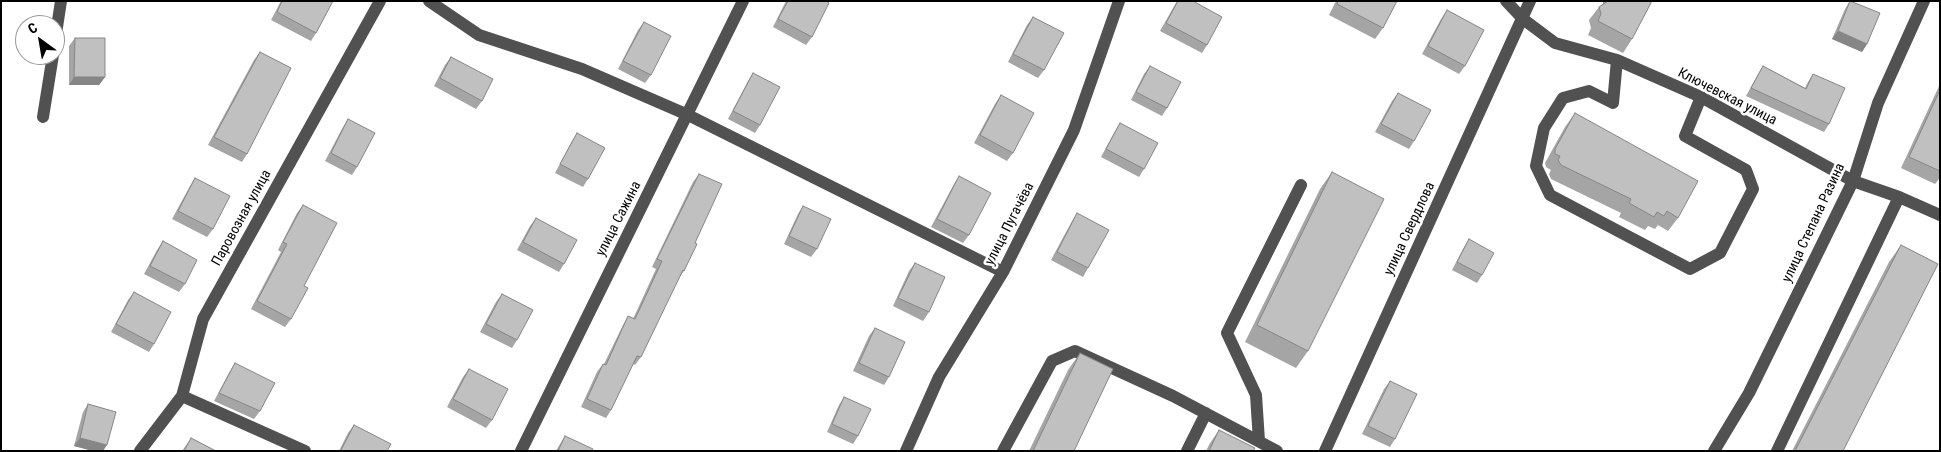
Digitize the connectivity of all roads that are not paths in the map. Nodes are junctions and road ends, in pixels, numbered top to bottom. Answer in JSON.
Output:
{"nodes":[{"id":1,"x":61,"y":1,"type":"edge"},
{"id":2,"x":380,"y":1,"type":"edge"},
{"id":3,"x":429,"y":1,"type":"edge"},
{"id":4,"x":743,"y":1,"type":"edge"},
{"id":5,"x":1119,"y":1,"type":"edge"},
{"id":6,"x":1506,"y":1,"type":"edge"},
{"id":7,"x":1530,"y":1,"type":"edge"},
{"id":8,"x":1924,"y":1,"type":"edge"},
{"id":9,"x":59,"y":15,"type":"edge"},
{"id":10,"x":1523,"y":19,"type":"junction"},
{"id":11,"x":1617,"y":60,"type":"junction"},
{"id":12,"x":51,"y":65,"type":"edge"},
{"id":13,"x":1701,"y":97,"type":"junction"},
{"id":14,"x":688,"y":116,"type":"junction"},
{"id":15,"x":43,"y":117,"type":"dead end"},
{"id":16,"x":1852,"y":180,"type":"junction"},
{"id":17,"x":1301,"y":184,"type":"dead end"},
{"id":18,"x":1899,"y":197,"type":"junction"},
{"id":19,"x":1940,"y":216,"type":"edge"},
{"id":20,"x":1002,"y":272,"type":"junction"},
{"id":21,"x":182,"y":396,"type":"junction"},
{"id":22,"x":1206,"y":413,"type":"junction"},
{"id":23,"x":1259,"y":441,"type":"junction"},
{"id":24,"x":140,"y":451,"type":"edge"},
{"id":25,"x":305,"y":451,"type":"edge"},
{"id":26,"x":521,"y":451,"type":"edge"},
{"id":27,"x":906,"y":451,"type":"edge"},
{"id":28,"x":1003,"y":451,"type":"edge"},
{"id":29,"x":1187,"y":451,"type":"edge"},
{"id":30,"x":1277,"y":451,"type":"edge"},
{"id":31,"x":1325,"y":451,"type":"edge"},
{"id":32,"x":1714,"y":451,"type":"edge"},
{"id":33,"x":1777,"y":451,"type":"edge"}],
"edges":[{"from":1,"to":9,"type":"street"},
{"from":2,"to":21,"type":"street","name":"Паровозная улица"},
{"from":3,"to":14,"type":"street"},
{"from":4,"to":14,"type":"street","name":"улица Сажина"},
{"from":5,"to":20,"type":"street","name":"улица Пугачёва"},
{"from":6,"to":10,"type":"street","name":"Ключевская улица"},
{"from":7,"to":10,"type":"street","name":"улица Свердлова"},
{"from":8,"to":16,"type":"street","name":"улица Степана Разина"},
{"from":10,"to":11,"type":"street","name":"Ключевская улица"},
{"from":10,"to":31,"type":"street","name":"улица Свердлова"},
{"from":11,"to":13,"type":"street","name":"Ключевская улица"},
{"from":11,"to":13,"type":"street"},
{"from":12,"to":15,"type":"street"},
{"from":13,"to":16,"type":"street","name":"Ключевская улица"},
{"from":14,"to":20,"type":"street"},
{"from":14,"to":26,"type":"street","name":"улица Сажина"},
{"from":16,"to":18,"type":"street","name":"Ключевская улица"},
{"from":16,"to":32,"type":"street","name":"улица Степана Разина"},
{"from":17,"to":23,"type":"street"},
{"from":18,"to":19,"type":"street","name":"Ключевская улица"},
{"from":18,"to":33,"type":"street"},
{"from":20,"to":27,"type":"street","name":"улица Пугачёва"},
{"from":21,"to":24,"type":"street","name":"Паровозная улица"},
{"from":21,"to":25,"type":"street"},
{"from":22,"to":23,"type":"street"},
{"from":22,"to":28,"type":"street"},
{"from":22,"to":29,"type":"street"},
{"from":23,"to":30,"type":"street"}]}
